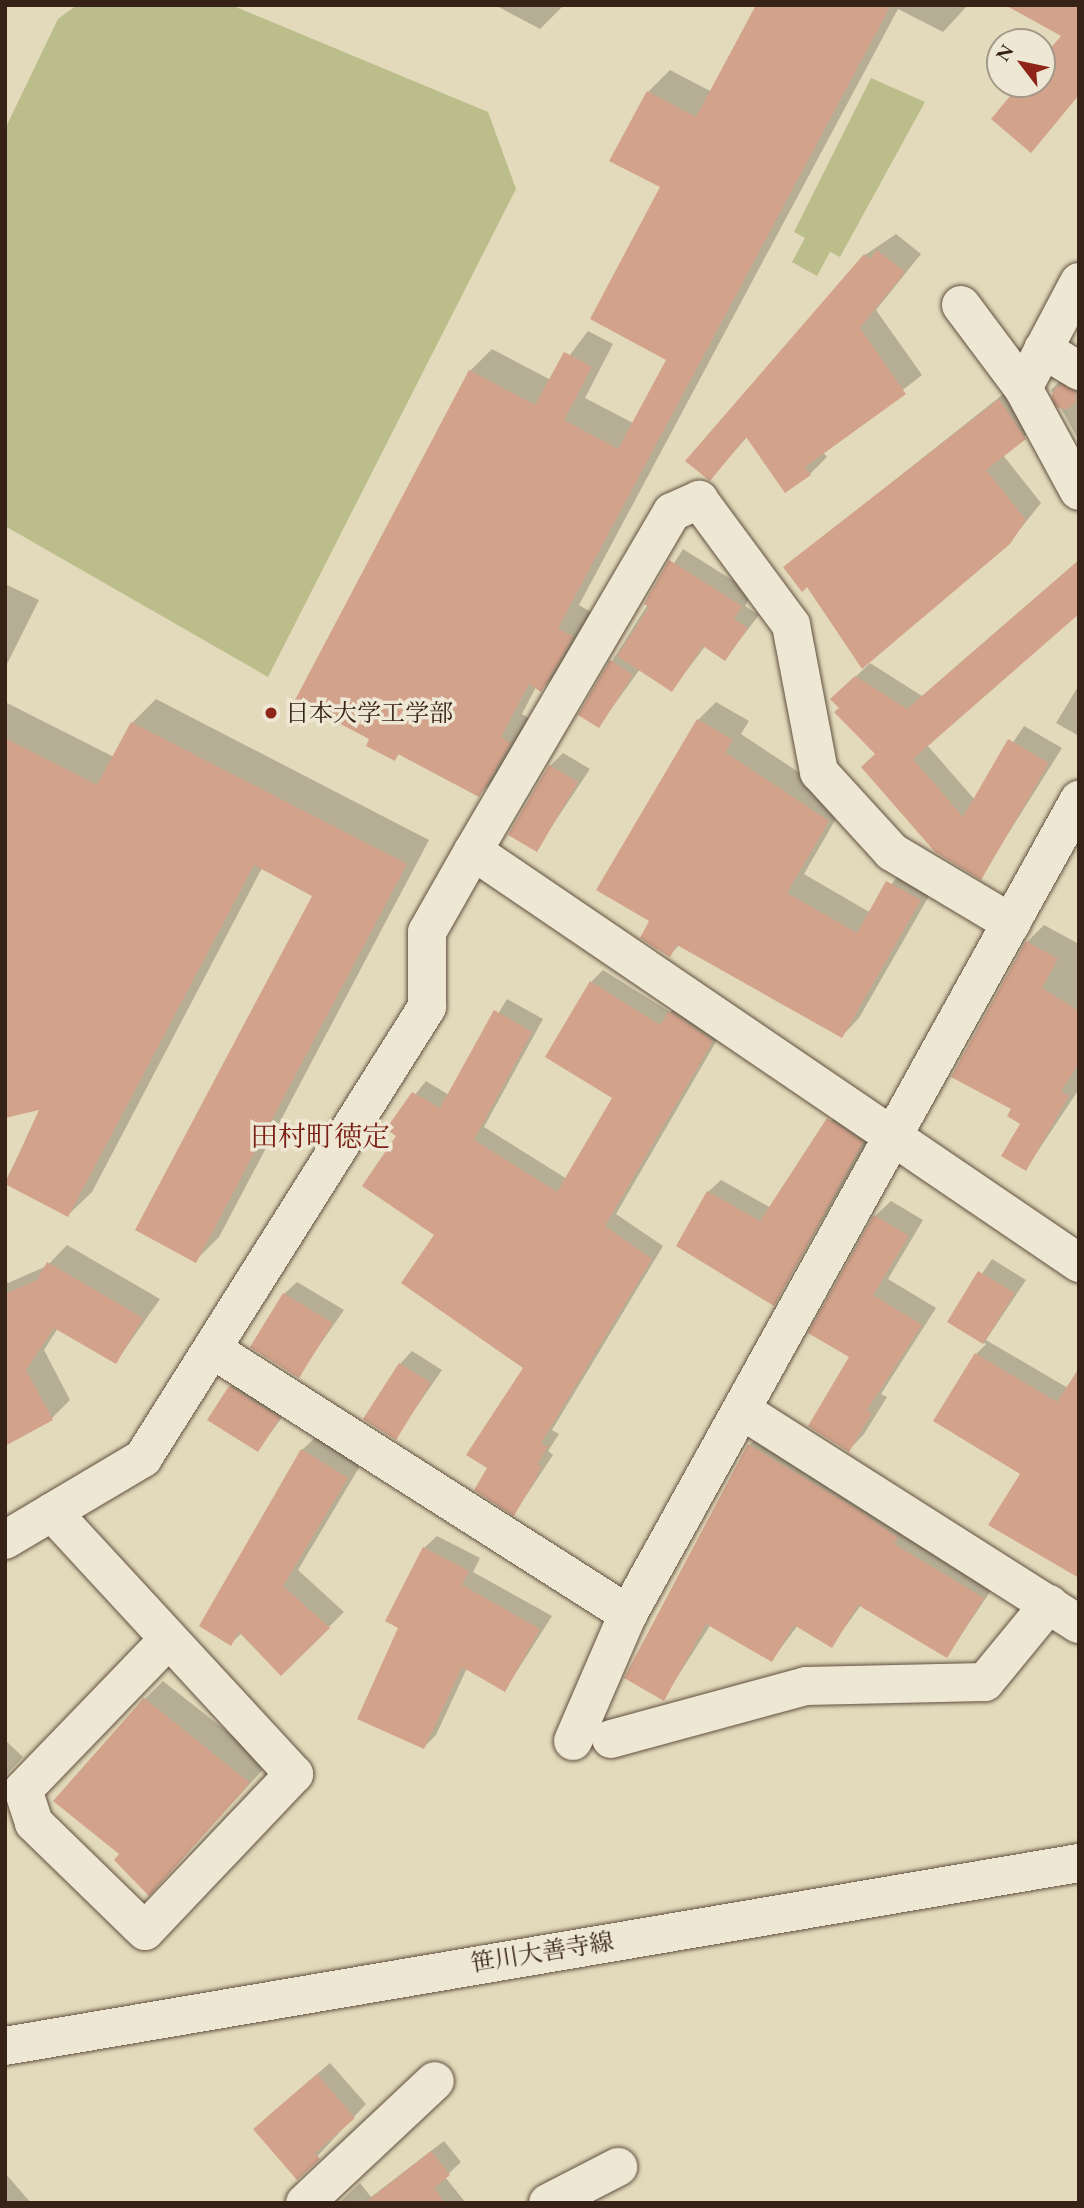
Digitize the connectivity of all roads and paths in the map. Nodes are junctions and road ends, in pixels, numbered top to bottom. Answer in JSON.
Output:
{"nodes":[{"id":1,"x":1079,"y":282,"type":"edge"},
{"id":2,"x":961,"y":305,"type":"dead end"},
{"id":3,"x":1043,"y":349,"type":"junction"},
{"id":4,"x":1079,"y":371,"type":"edge"},
{"id":5,"x":1023,"y":388,"type":"junction"},
{"id":6,"x":1079,"y":491,"type":"edge"},
{"id":7,"x":1079,"y":800,"type":"edge"},
{"id":8,"x":473,"y":851,"type":"junction"},
{"id":9,"x":1011,"y":923,"type":"junction"},
{"id":10,"x":897,"y":1136,"type":"junction"},
{"id":11,"x":1079,"y":1263,"type":"edge"},
{"id":12,"x":215,"y":1351,"type":"junction"},
{"id":13,"x":743,"y":1411,"type":"junction"},
{"id":14,"x":52,"y":1512,"type":"junction"},
{"id":15,"x":5,"y":1540,"type":"edge"},
{"id":16,"x":628,"y":1614,"type":"junction"},
{"id":17,"x":1064,"y":1614,"type":"edge"},
{"id":18,"x":166,"y":1642,"type":"junction"},
{"id":19,"x":611,"y":1739,"type":"dead end"},
{"id":20,"x":573,"y":1741,"type":"dead end"},
{"id":21,"x":1079,"y":1863,"type":"edge"},
{"id":22,"x":5,"y":2046,"type":"edge"},
{"id":23,"x":435,"y":2081,"type":"dead end"},
{"id":24,"x":618,"y":2167,"type":"dead end"},
{"id":25,"x":305,"y":2203,"type":"edge"},
{"id":26,"x":548,"y":2203,"type":"edge"}],
"edges":[{"from":1,"to":3,"type":"street"},
{"from":2,"to":5,"type":"street"},
{"from":3,"to":4,"type":"street"},
{"from":3,"to":5,"type":"street"},
{"from":5,"to":6,"type":"street"},
{"from":7,"to":9,"type":"street"},
{"from":8,"to":9,"type":"street"},
{"from":8,"to":10,"type":"street"},
{"from":8,"to":12,"type":"street"},
{"from":9,"to":10,"type":"street"},
{"from":10,"to":11,"type":"street"},
{"from":10,"to":13,"type":"street"},
{"from":12,"to":14,"type":"street"},
{"from":12,"to":16,"type":"street"},
{"from":13,"to":16,"type":"street"},
{"from":13,"to":17,"type":"street"},
{"from":14,"to":15,"type":"street"},
{"from":14,"to":18,"type":"street"},
{"from":16,"to":20,"type":"street"},
{"from":17,"to":19,"type":"street"},
{"from":18,"to":18,"type":"street"},
{"from":21,"to":22,"type":"street","name":"笹川大善寺線"},
{"from":23,"to":25,"type":"street"},
{"from":24,"to":26,"type":"street"}]}
